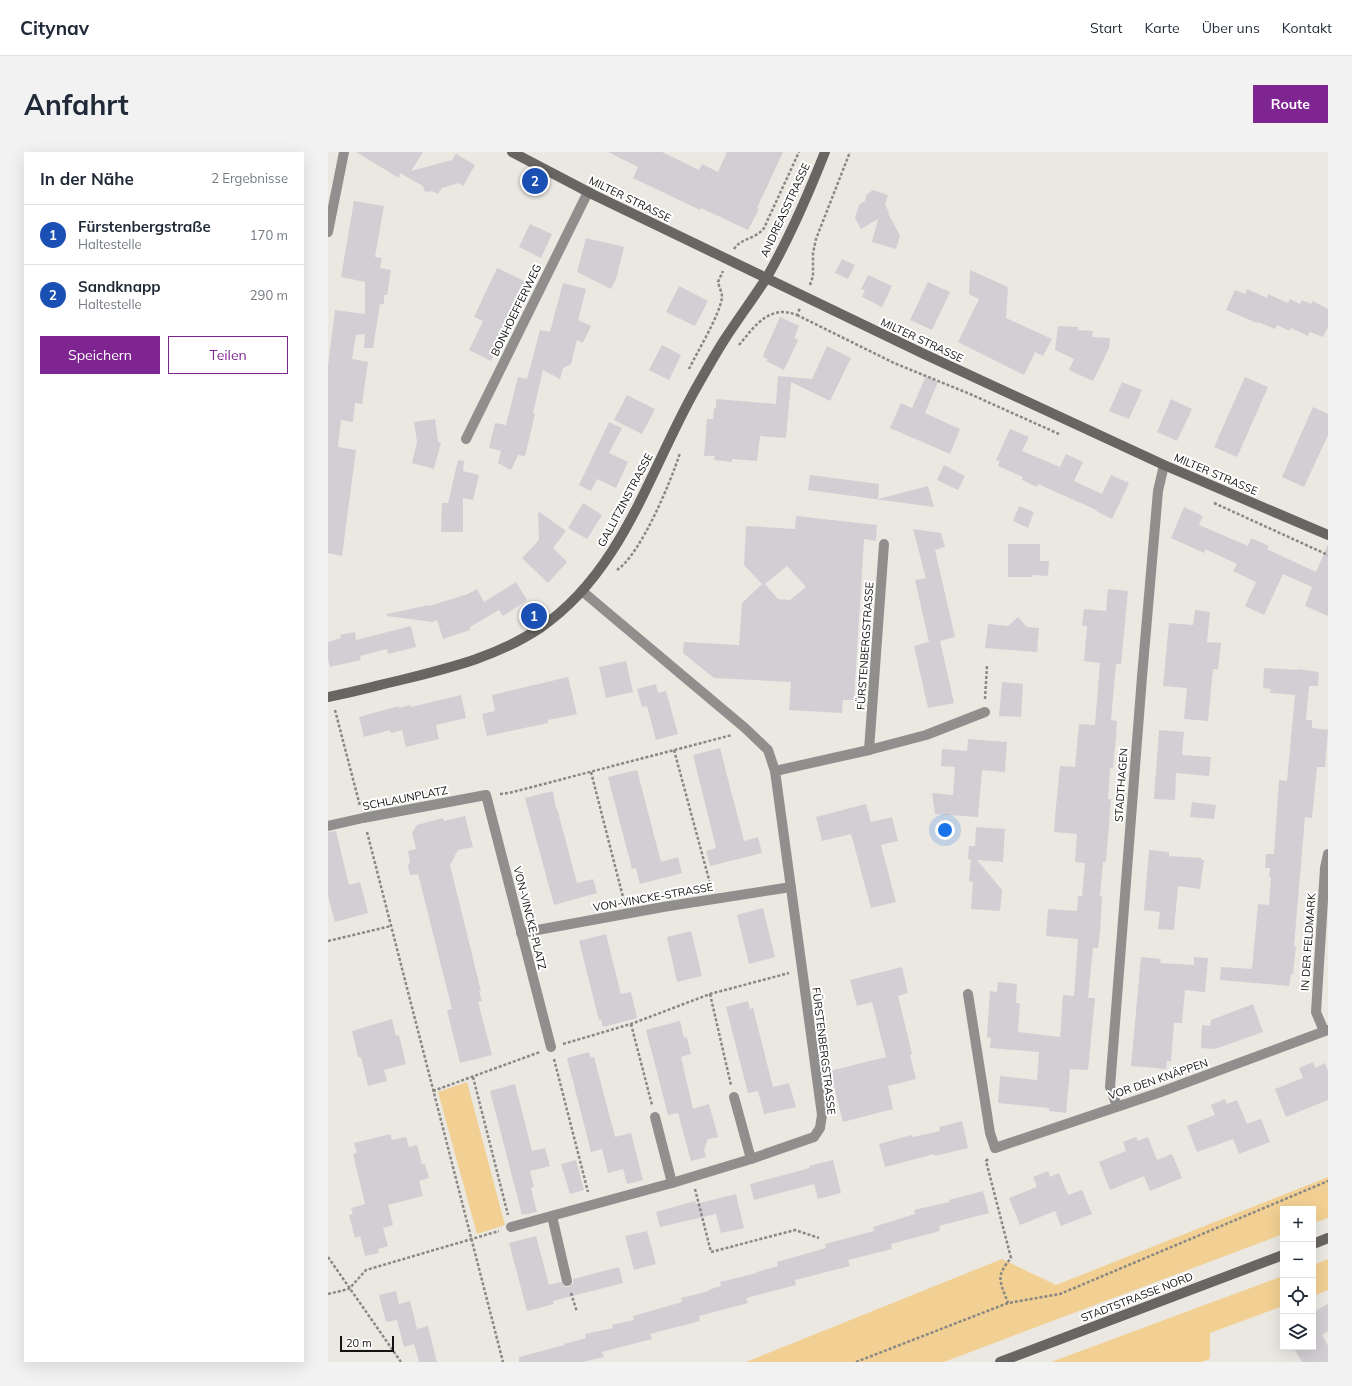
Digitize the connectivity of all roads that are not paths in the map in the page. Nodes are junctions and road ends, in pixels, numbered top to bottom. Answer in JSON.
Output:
{"nodes":[{"id":1,"x":344,"y":152,"type":"edge"},
{"id":2,"x":512,"y":152,"type":"edge"},
{"id":3,"x":825,"y":152,"type":"edge"},
{"id":4,"x":588,"y":192,"type":"junction"},
{"id":5,"x":328,"y":232,"type":"edge"},
{"id":6,"x":766,"y":278,"type":"junction"},
{"id":7,"x":466,"y":439,"type":"dead end"},
{"id":8,"x":1164,"y":464,"type":"junction"},
{"id":9,"x":1328,"y":535,"type":"edge"},
{"id":10,"x":884,"y":544,"type":"dead end"},
{"id":11,"x":582,"y":591,"type":"junction"},
{"id":12,"x":330,"y":697,"type":"edge"},
{"id":13,"x":985,"y":712,"type":"road end"},
{"id":14,"x":869,"y":750,"type":"junction"},
{"id":15,"x":775,"y":771,"type":"junction"},
{"id":16,"x":486,"y":795,"type":"joint"},
{"id":17,"x":328,"y":826,"type":"edge"},
{"id":18,"x":1328,"y":854,"type":"edge"},
{"id":19,"x":790,"y":887,"type":"junction"},
{"id":20,"x":521,"y":933,"type":"junction"},
{"id":21,"x":968,"y":994,"type":"dead end"},
{"id":22,"x":1326,"y":1030,"type":"edge"},
{"id":23,"x":551,"y":1047,"type":"road end"},
{"id":24,"x":734,"y":1097,"type":"road end"},
{"id":25,"x":1117,"y":1106,"type":"junction"},
{"id":26,"x":655,"y":1117,"type":"road end"},
{"id":27,"x":751,"y":1159,"type":"junction"},
{"id":28,"x":672,"y":1183,"type":"junction"},
{"id":29,"x":552,"y":1216,"type":"junction"},
{"id":30,"x":511,"y":1227,"type":"road end"},
{"id":31,"x":1328,"y":1238,"type":"edge"},
{"id":32,"x":1316,"y":1243,"type":"edge"},
{"id":33,"x":1280,"y":1256,"type":"edge"},
{"id":34,"x":567,"y":1281,"type":"road end"},
{"id":35,"x":1000,"y":1362,"type":"edge"}],
"edges":[{"from":1,"to":5,"type":"street"},
{"from":2,"to":4,"type":"street","name":"MILTER STRASSE"},
{"from":3,"to":6,"type":"street","name":"ANDREASSTRASSE"},
{"from":4,"to":6,"type":"street","name":"MILTER STRASSE"},
{"from":4,"to":7,"type":"street","name":"BONHOEFFERWEG"},
{"from":6,"to":8,"type":"street","name":"MILTER STRASSE"},
{"from":6,"to":11,"type":"street","name":"GALLITZINSTRASSE"},
{"from":8,"to":9,"type":"street","name":"MILTER STRASSE"},
{"from":8,"to":25,"type":"street","name":"STADTHAGEN"},
{"from":10,"to":14,"type":"street","name":"FÜRSTENBERGSTRASSE"},
{"from":11,"to":12,"type":"street","name":"GALLITZINSTRASSE"},
{"from":11,"to":15,"type":"street","name":"FÜRSTENBERGSTRASSE"},
{"from":13,"to":14,"type":"street"},
{"from":14,"to":15,"type":"street"},
{"from":15,"to":19,"type":"street","name":"FÜRSTENBERGSTRASSE"},
{"from":16,"to":17,"type":"street","name":"SCHLAUNPLATZ"},
{"from":16,"to":20,"type":"street","name":"VON-VINCKE-PLATZ"},
{"from":18,"to":22,"type":"street","name":"IN DER FELDMARK"},
{"from":19,"to":20,"type":"street","name":"VON-VINCKE-STRASSE"},
{"from":19,"to":27,"type":"street","name":"FÜRSTENBERGSTRASSE"},
{"from":20,"to":23,"type":"street","name":"VON-VINCKE-PLATZ"},
{"from":21,"to":25,"type":"street","name":"VOR DEN KNÄPPEN"},
{"from":22,"to":25,"type":"street","name":"VOR DEN KNÄPPEN"},
{"from":24,"to":27,"type":"street"},
{"from":26,"to":28,"type":"street"},
{"from":27,"to":28,"type":"street","name":"FÜRSTENBERGSTRASSE"},
{"from":28,"to":29,"type":"street","name":"FÜRSTENBERGSTRASSE"},
{"from":29,"to":30,"type":"street","name":"FÜRSTENBERGSTRASSE"},
{"from":29,"to":34,"type":"street"},
{"from":31,"to":32,"type":"street"},
{"from":33,"to":35,"type":"street","name":"STADTSTRASSE NORD"}]}
